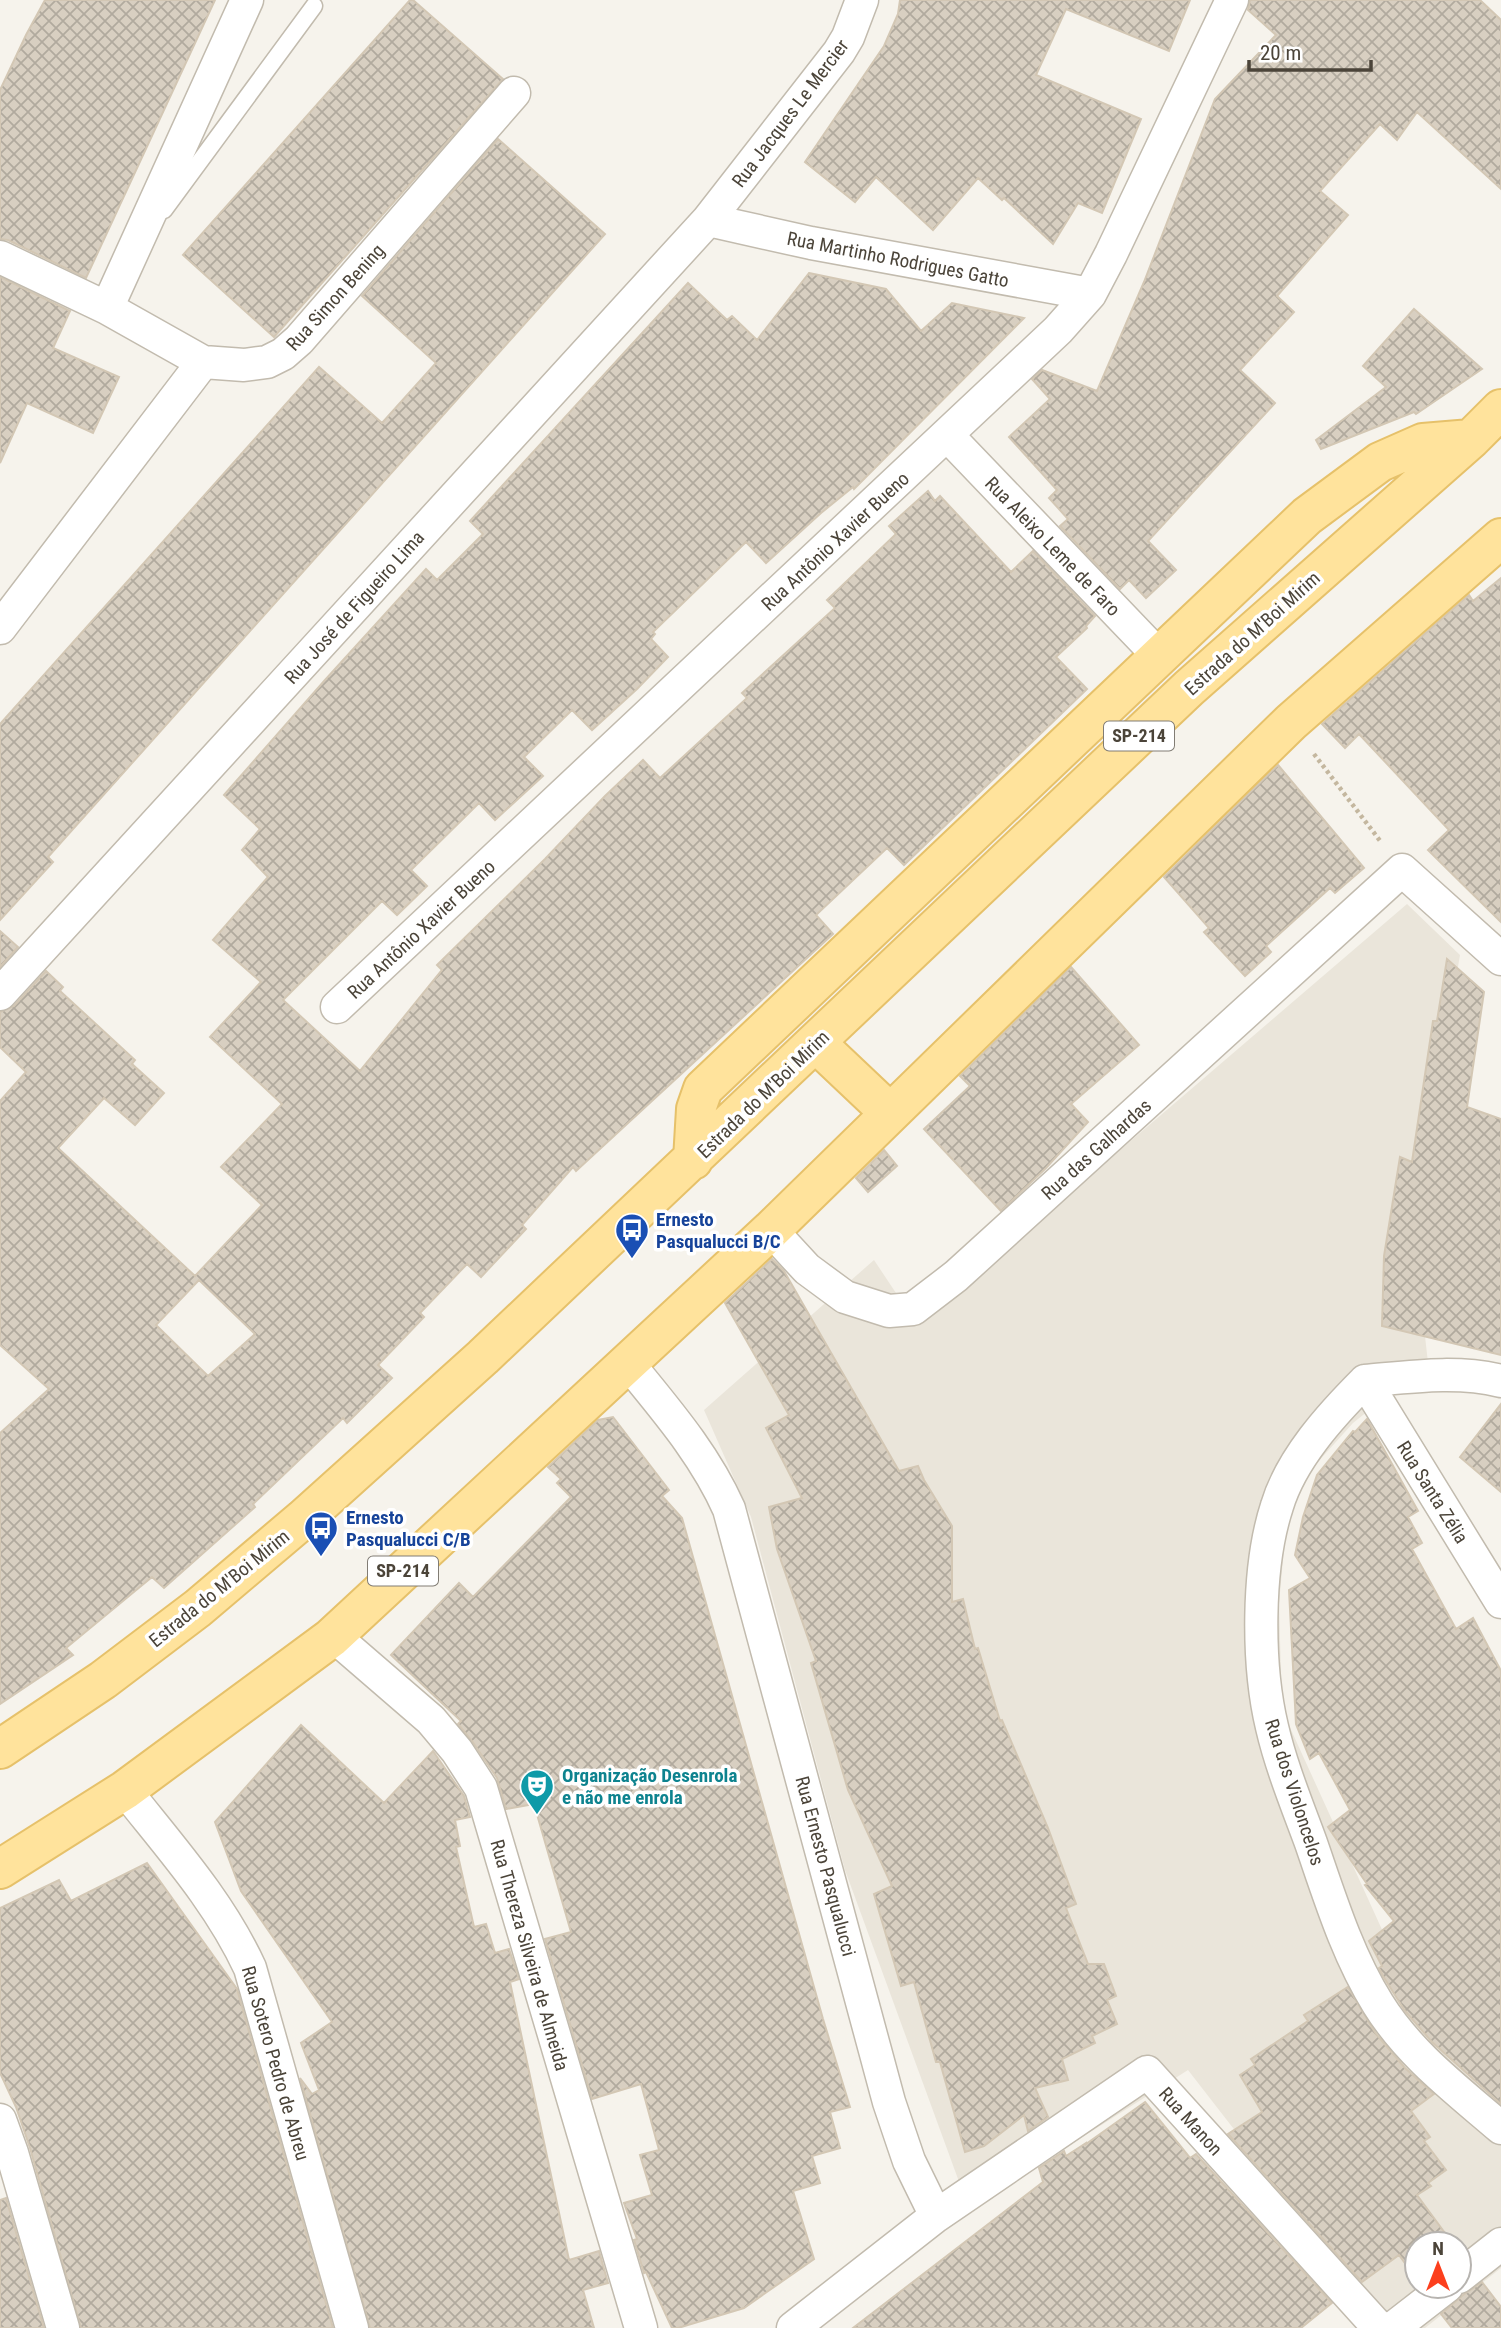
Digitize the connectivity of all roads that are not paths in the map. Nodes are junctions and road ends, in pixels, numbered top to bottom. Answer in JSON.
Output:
{"nodes":[{"id":1,"x":247,"y":0,"type":"edge"},
{"id":2,"x":862,"y":0,"type":"edge"},
{"id":3,"x":1232,"y":0,"type":"edge"},
{"id":4,"x":314,"y":6,"type":"dead end"},
{"id":5,"x":514,"y":93,"type":"dead end"},
{"id":6,"x":708,"y":220,"type":"junction"},
{"id":7,"x":0,"y":257,"type":"edge"},
{"id":8,"x":129,"y":258,"type":"junction"},
{"id":9,"x":1090,"y":294,"type":"junction"},
{"id":10,"x":107,"y":308,"type":"junction"},
{"id":11,"x":203,"y":362,"type":"junction"},
{"id":12,"x":1501,"y":409,"type":"edge"},
{"id":13,"x":948,"y":436,"type":"junction"},
{"id":14,"x":1471,"y":439,"type":"junction"},
{"id":15,"x":1501,"y":538,"type":"edge"},
{"id":16,"x":0,"y":628,"type":"edge"},
{"id":17,"x":1158,"y":655,"type":"junction"},
{"id":18,"x":1501,"y":959,"type":"edge"},
{"id":19,"x":0,"y":994,"type":"edge"},
{"id":20,"x":337,"y":1007,"type":"dead end"},
{"id":21,"x":816,"y":1044,"type":"junction"},
{"id":22,"x":890,"y":1113,"type":"junction"},
{"id":23,"x":693,"y":1160,"type":"junction"},
{"id":24,"x":771,"y":1230,"type":"junction"},
{"id":25,"x":627,"y":1362,"type":"junction"},
{"id":26,"x":1365,"y":1381,"type":"junction"},
{"id":27,"x":1501,"y":1381,"type":"edge"},
{"id":28,"x":1501,"y":1602,"type":"edge"},
{"id":29,"x":331,"y":1638,"type":"junction"},
{"id":30,"x":0,"y":1749,"type":"edge"},
{"id":31,"x":125,"y":1790,"type":"junction"},
{"id":32,"x":0,"y":1869,"type":"edge"},
{"id":33,"x":0,"y":2120,"type":"edge"},
{"id":34,"x":1501,"y":2128,"type":"edge"},
{"id":35,"x":936,"y":2216,"type":"junction"},
{"id":36,"x":1501,"y":2244,"type":"edge"},
{"id":37,"x":1473,"y":2266,"type":"edge"},
{"id":38,"x":1429,"y":2300,"type":"edge"},
{"id":39,"x":63,"y":2328,"type":"edge"},
{"id":40,"x":352,"y":2328,"type":"edge"},
{"id":41,"x":641,"y":2328,"type":"edge"},
{"id":42,"x":793,"y":2328,"type":"edge"},
{"id":43,"x":1379,"y":2328,"type":"edge"},
{"id":44,"x":1393,"y":2328,"type":"edge"}],
"edges":[{"from":1,"to":8,"type":"street"},
{"from":2,"to":6,"type":"street","name":"Rua Jacques Le Mercier"},
{"from":3,"to":9,"type":"street","name":"Rua Antônio Xavier Bueno"},
{"from":4,"to":8,"type":"lane"},
{"from":5,"to":11,"type":"street","name":"Rua Simon Bening"},
{"from":6,"to":9,"type":"street","name":"Rua Martinho Rodrigues Gatto"},
{"from":6,"to":19,"type":"street","name":"Rua José de Figueiro Lima"},
{"from":7,"to":10,"type":"street","name":"Rua Simon Bening"},
{"from":8,"to":10,"type":"street"},
{"from":9,"to":13,"type":"street","name":"Rua Antônio Xavier Bueno"},
{"from":10,"to":11,"type":"street","name":"Rua Simon Bening"},
{"from":11,"to":16,"type":"street"},
{"from":12,"to":14,"type":"main road","name":"Estrada do M'Boi Mirim","number":"SP-214"},
{"from":13,"to":17,"type":"street","name":"Rua Aleixo Leme de Faro"},
{"from":13,"to":20,"type":"street","name":"Rua Antônio Xavier Bueno"},
{"from":14,"to":17,"type":"main road"},
{"from":14,"to":21,"type":"main road","name":"Estrada do M'Boi Mirim","number":"SP-214"},
{"from":15,"to":22,"type":"main road","number":"SP-214"},
{"from":17,"to":23,"type":"main road"},
{"from":18,"to":24,"type":"street","name":"Rua das Galhardas"},
{"from":21,"to":22,"type":"main road"},
{"from":21,"to":23,"type":"main road","name":"Estrada do M'Boi Mirim","number":"SP-214"},
{"from":22,"to":24,"type":"main road","number":"SP-214"},
{"from":23,"to":30,"type":"main road","name":"Estrada do M'Boi Mirim","number":"SP-214"},
{"from":24,"to":25,"type":"main road","number":"SP-214"},
{"from":25,"to":29,"type":"main road","number":"SP-214"},
{"from":25,"to":35,"type":"street","name":"Rua Ernesto Pasqualucci"},
{"from":26,"to":27,"type":"street"},
{"from":26,"to":28,"type":"street","name":"Rua Santa Zélia"},
{"from":26,"to":34,"type":"street","name":"Rua dos Violoncelos"},
{"from":29,"to":31,"type":"main road","number":"SP-214"},
{"from":29,"to":41,"type":"street","name":"Rua Thereza Silveira de Almeida"},
{"from":31,"to":32,"type":"main road","number":"SP-214"},
{"from":31,"to":40,"type":"street","name":"Rua Sotero Pedro de Abreu"},
{"from":33,"to":39,"type":"street"},
{"from":35,"to":42,"type":"street"},
{"from":35,"to":43,"type":"street","name":"Rua Manon"},
{"from":36,"to":37,"type":"street"},
{"from":38,"to":44,"type":"street"}]}
